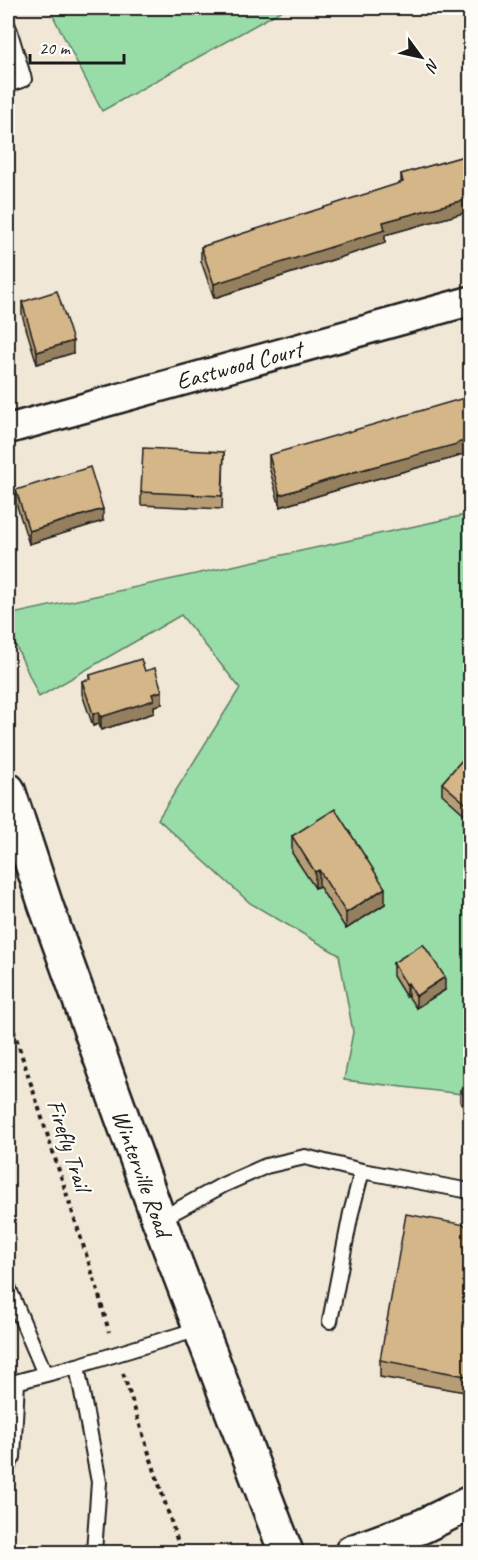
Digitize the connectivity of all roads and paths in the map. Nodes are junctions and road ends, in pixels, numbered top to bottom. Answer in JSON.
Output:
{"nodes":[{"id":1,"x":8,"y":26,"type":"edge"},
{"id":2,"x":8,"y":84,"type":"edge"},
{"id":3,"x":471,"y":301,"type":"edge"},
{"id":4,"x":8,"y":429,"type":"edge"},
{"id":5,"x":8,"y":790,"type":"edge"},
{"id":6,"x":13,"y":826,"type":"edge"},
{"id":7,"x":8,"y":1013,"type":"edge"},
{"id":8,"x":362,"y":1171,"type":"junction"},
{"id":9,"x":471,"y":1191,"type":"edge"},
{"id":10,"x":159,"y":1220,"type":"junction"},
{"id":11,"x":8,"y":1287,"type":"edge"},
{"id":12,"x":97,"y":1288,"type":"dead end"},
{"id":13,"x":330,"y":1322,"type":"dead end"},
{"id":14,"x":200,"y":1329,"type":"junction"},
{"id":15,"x":77,"y":1366,"type":"junction"},
{"id":16,"x":45,"y":1374,"type":"junction"},
{"id":17,"x":12,"y":1383,"type":"edge"},
{"id":18,"x":129,"y":1389,"type":"dead end"},
{"id":19,"x":8,"y":1466,"type":"edge"},
{"id":20,"x":471,"y":1503,"type":"edge"},
{"id":21,"x":94,"y":1552,"type":"edge"},
{"id":22,"x":181,"y":1552,"type":"edge"},
{"id":23,"x":286,"y":1552,"type":"edge"},
{"id":24,"x":352,"y":1552,"type":"edge"}],
"edges":[{"from":1,"to":2,"type":"lane"},
{"from":3,"to":4,"type":"street","name":"Eastwood Court"},
{"from":5,"to":6,"type":"street","name":"Winterville Road"},
{"from":6,"to":10,"type":"street","name":"Winterville Road"},
{"from":7,"to":12,"type":"path","name":"Firefly Trail"},
{"from":8,"to":9,"type":"lane"},
{"from":8,"to":10,"type":"lane"},
{"from":8,"to":13,"type":"lane"},
{"from":10,"to":14,"type":"street","name":"Winterville Road"},
{"from":11,"to":16,"type":"lane"},
{"from":14,"to":15,"type":"lane"},
{"from":14,"to":23,"type":"street","name":"Winterville Road"},
{"from":15,"to":16,"type":"lane"},
{"from":15,"to":21,"type":"lane"},
{"from":16,"to":17,"type":"lane"},
{"from":17,"to":19,"type":"lane"},
{"from":18,"to":22,"type":"path"},
{"from":20,"to":24,"type":"street"}]}
